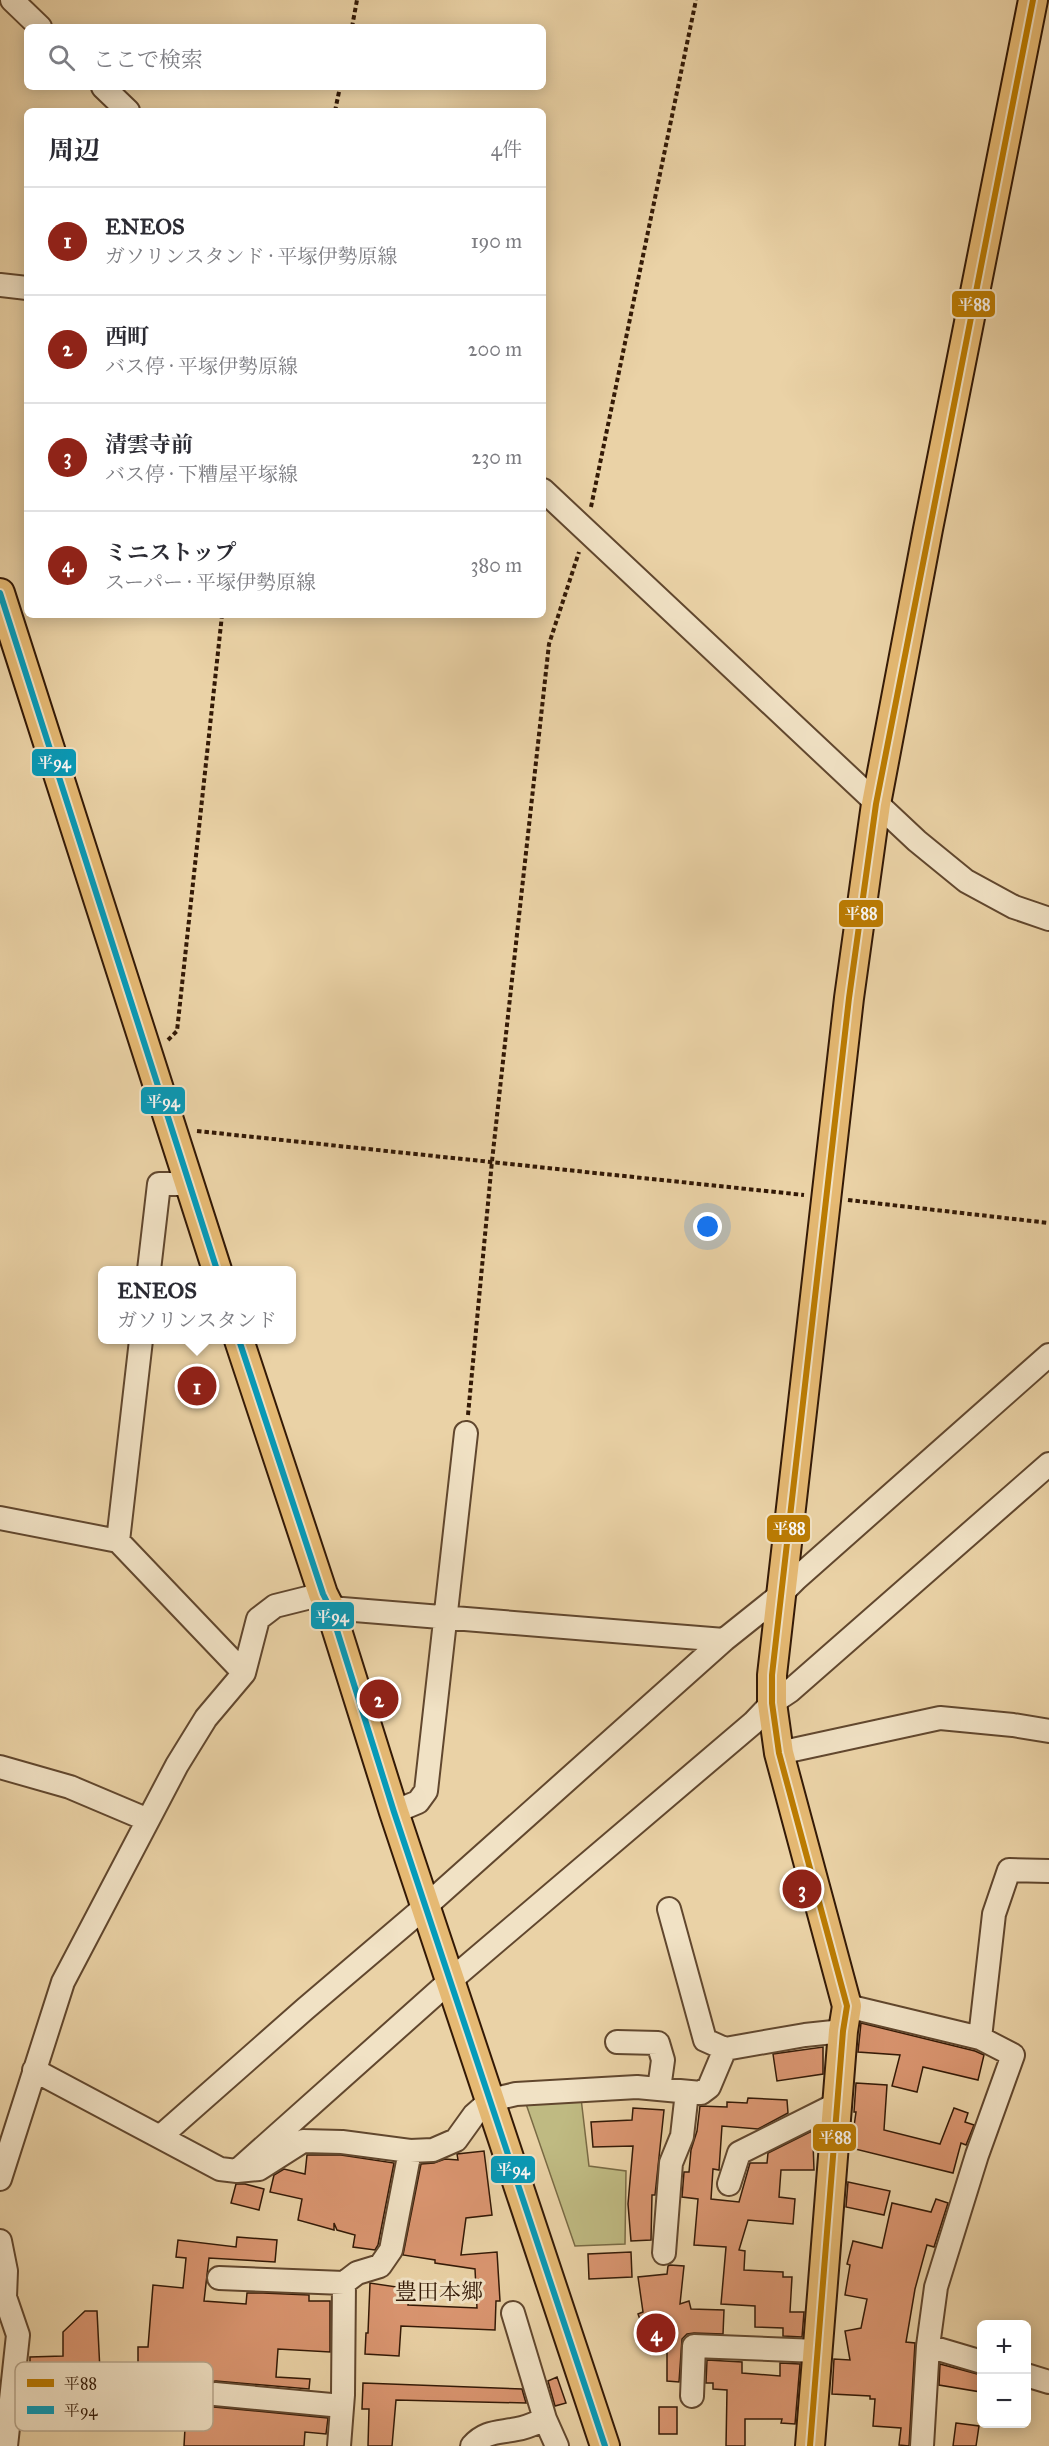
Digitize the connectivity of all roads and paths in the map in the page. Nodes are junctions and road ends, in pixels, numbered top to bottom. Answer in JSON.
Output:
{"nodes":[{"id":1,"x":12,"y":0,"type":"edge"},
{"id":2,"x":357,"y":0,"type":"edge"},
{"id":3,"x":696,"y":0,"type":"edge"},
{"id":4,"x":1033,"y":0,"type":"edge"},
{"id":5,"x":37,"y":24,"type":"edge"},
{"id":6,"x":353,"y":24,"type":"edge"},
{"id":7,"x":106,"y":90,"type":"edge"},
{"id":8,"x":339,"y":90,"type":"edge"},
{"id":9,"x":125,"y":108,"type":"edge"},
{"id":10,"x":336,"y":108,"type":"edge"},
{"id":11,"x":0,"y":285,"type":"edge"},
{"id":12,"x":24,"y":288,"type":"edge"},
{"id":13,"x":546,"y":493,"type":"edge"},
{"id":14,"x":586,"y":531,"type":"junction"},
{"id":15,"x":0,"y":593,"type":"edge"},
{"id":16,"x":222,"y":618,"type":"edge"},
{"id":17,"x":876,"y":804,"type":"junction"},
{"id":18,"x":1049,"y":919,"type":"edge"},
{"id":19,"x":144,"y":1046,"type":"junction"},
{"id":20,"x":173,"y":1137,"type":"junction"},
{"id":21,"x":492,"y":1161,"type":"junction"},
{"id":22,"x":189,"y":1184,"type":"junction"},
{"id":23,"x":825,"y":1197,"type":"junction"},
{"id":24,"x":1049,"y":1223,"type":"edge"},
{"id":25,"x":149,"y":1266,"type":"edge"},
{"id":26,"x":216,"y":1266,"type":"edge"},
{"id":27,"x":141,"y":1344,"type":"edge"},
{"id":28,"x":240,"y":1344,"type":"edge"},
{"id":29,"x":1049,"y":1355,"type":"edge"},
{"id":30,"x":466,"y":1433,"type":"joint"},
{"id":31,"x":1049,"y":1464,"type":"edge"},
{"id":32,"x":0,"y":1518,"type":"edge"},
{"id":33,"x":118,"y":1541,"type":"junction"},
{"id":34,"x":779,"y":1596,"type":"junction"},
{"id":35,"x":326,"y":1601,"type":"junction"},
{"id":36,"x":446,"y":1617,"type":"junction"},
{"id":37,"x":724,"y":1640,"type":"junction"},
{"id":38,"x":244,"y":1673,"type":"junction"},
{"id":39,"x":772,"y":1703,"type":"junction"},
{"id":40,"x":1049,"y":1731,"type":"edge"},
{"id":41,"x":779,"y":1753,"type":"junction"},
{"id":42,"x":0,"y":1767,"type":"edge"},
{"id":43,"x":394,"y":1812,"type":"junction"},
{"id":44,"x":148,"y":1820,"type":"junction"},
{"id":45,"x":1049,"y":1871,"type":"edge"},
{"id":46,"x":426,"y":1906,"type":"junction"},
{"id":47,"x":669,"y":1909,"type":"dead end"},
{"id":48,"x":450,"y":1980,"type":"junction"},
{"id":49,"x":845,"y":2018,"type":"junction"},
{"id":50,"x":980,"y":2038,"type":"junction"},
{"id":51,"x":617,"y":2042,"type":"dead end"},
{"id":52,"x":725,"y":2049,"type":"junction"},
{"id":53,"x":34,"y":2070,"type":"junction"},
{"id":54,"x":659,"y":2089,"type":"junction"},
{"id":55,"x":687,"y":2092,"type":"junction"},
{"id":56,"x":492,"y":2100,"type":"junction"},
{"id":57,"x":837,"y":2104,"type":"junction"},
{"id":58,"x":162,"y":2136,"type":"junction"},
{"id":59,"x":410,"y":2151,"type":"junction"},
{"id":60,"x":237,"y":2171,"type":"junction"},
{"id":61,"x":0,"y":2179,"type":"edge"},
{"id":62,"x":729,"y":2184,"type":"dead end"},
{"id":63,"x":0,"y":2241,"type":"edge"},
{"id":64,"x":664,"y":2253,"type":"dead end"},
{"id":65,"x":219,"y":2278,"type":"dead end"},
{"id":66,"x":344,"y":2283,"type":"junction"},
{"id":67,"x":513,"y":2313,"type":"dead end"},
{"id":68,"x":928,"y":2346,"type":"junction"},
{"id":69,"x":817,"y":2351,"type":"junction"},
{"id":70,"x":977,"y":2361,"type":"edge"},
{"id":71,"x":15,"y":2362,"type":"edge"},
{"id":72,"x":15,"y":2363,"type":"edge"},
{"id":73,"x":1031,"y":2377,"type":"edge"},
{"id":74,"x":1049,"y":2382,"type":"edge"},
{"id":75,"x":214,"y":2394,"type":"dead end"},
{"id":76,"x":692,"y":2396,"type":"dead end"},
{"id":77,"x":342,"y":2406,"type":"junction"},
{"id":78,"x":545,"y":2419,"type":"junction"},
{"id":79,"x":6,"y":2446,"type":"edge"},
{"id":80,"x":339,"y":2446,"type":"edge"},
{"id":81,"x":472,"y":2446,"type":"edge"},
{"id":82,"x":557,"y":2446,"type":"edge"},
{"id":83,"x":605,"y":2446,"type":"edge"},
{"id":84,"x":810,"y":2446,"type":"edge"},
{"id":85,"x":922,"y":2446,"type":"edge"}],
"edges":[{"from":1,"to":5,"type":"street"},
{"from":2,"to":6,"type":"path"},
{"from":3,"to":14,"type":"path"},
{"from":4,"to":17,"type":"main road"},
{"from":7,"to":9,"type":"street"},
{"from":8,"to":10,"type":"path"},
{"from":11,"to":12,"type":"street"},
{"from":13,"to":14,"type":"street"},
{"from":14,"to":17,"type":"street"},
{"from":14,"to":21,"type":"path"},
{"from":15,"to":19,"type":"main road"},
{"from":16,"to":19,"type":"path"},
{"from":17,"to":18,"type":"street"},
{"from":17,"to":23,"type":"main road"},
{"from":19,"to":20,"type":"main road"},
{"from":20,"to":21,"type":"path"},
{"from":20,"to":22,"type":"main road"},
{"from":21,"to":23,"type":"path"},
{"from":21,"to":30,"type":"path"},
{"from":22,"to":25,"type":"street"},
{"from":22,"to":26,"type":"main road"},
{"from":23,"to":24,"type":"path"},
{"from":23,"to":34,"type":"main road"},
{"from":27,"to":33,"type":"street"},
{"from":28,"to":35,"type":"main road"},
{"from":29,"to":34,"type":"street"},
{"from":30,"to":36,"type":"street"},
{"from":31,"to":39,"type":"street"},
{"from":32,"to":33,"type":"street"},
{"from":33,"to":38,"type":"street"},
{"from":34,"to":37,"type":"street"},
{"from":34,"to":39,"type":"main road"},
{"from":35,"to":36,"type":"street"},
{"from":35,"to":38,"type":"street"},
{"from":35,"to":43,"type":"main road"},
{"from":36,"to":37,"type":"street"},
{"from":36,"to":43,"type":"street"},
{"from":37,"to":46,"type":"street"},
{"from":38,"to":44,"type":"street"},
{"from":39,"to":41,"type":"main road"},
{"from":39,"to":48,"type":"street"},
{"from":40,"to":41,"type":"street"},
{"from":41,"to":49,"type":"main road"},
{"from":42,"to":44,"type":"street"},
{"from":43,"to":46,"type":"main road"},
{"from":44,"to":53,"type":"street"},
{"from":45,"to":50,"type":"street"},
{"from":46,"to":48,"type":"main road"},
{"from":46,"to":58,"type":"street"},
{"from":47,"to":52,"type":"street"},
{"from":48,"to":56,"type":"main road"},
{"from":48,"to":60,"type":"street"},
{"from":49,"to":50,"type":"street"},
{"from":49,"to":52,"type":"street"},
{"from":49,"to":57,"type":"main road"},
{"from":50,"to":68,"type":"street"},
{"from":51,"to":54,"type":"street"},
{"from":52,"to":55,"type":"street"},
{"from":53,"to":58,"type":"street"},
{"from":53,"to":61,"type":"street"},
{"from":54,"to":55,"type":"street"},
{"from":54,"to":56,"type":"street"},
{"from":55,"to":64,"type":"street"},
{"from":56,"to":59,"type":"street"},
{"from":56,"to":83,"type":"main road"},
{"from":57,"to":62,"type":"street"},
{"from":57,"to":69,"type":"main road"},
{"from":58,"to":60,"type":"street"},
{"from":59,"to":60,"type":"street"},
{"from":59,"to":66,"type":"street"},
{"from":63,"to":71,"type":"street"},
{"from":65,"to":66,"type":"street"},
{"from":66,"to":77,"type":"street"},
{"from":67,"to":78,"type":"street"},
{"from":68,"to":70,"type":"street"},
{"from":68,"to":85,"type":"street"},
{"from":69,"to":76,"type":"street"},
{"from":69,"to":84,"type":"main road"},
{"from":72,"to":79,"type":"street"},
{"from":73,"to":74,"type":"street"},
{"from":75,"to":77,"type":"street"},
{"from":77,"to":80,"type":"street"},
{"from":78,"to":81,"type":"street"},
{"from":78,"to":82,"type":"street"}]}
